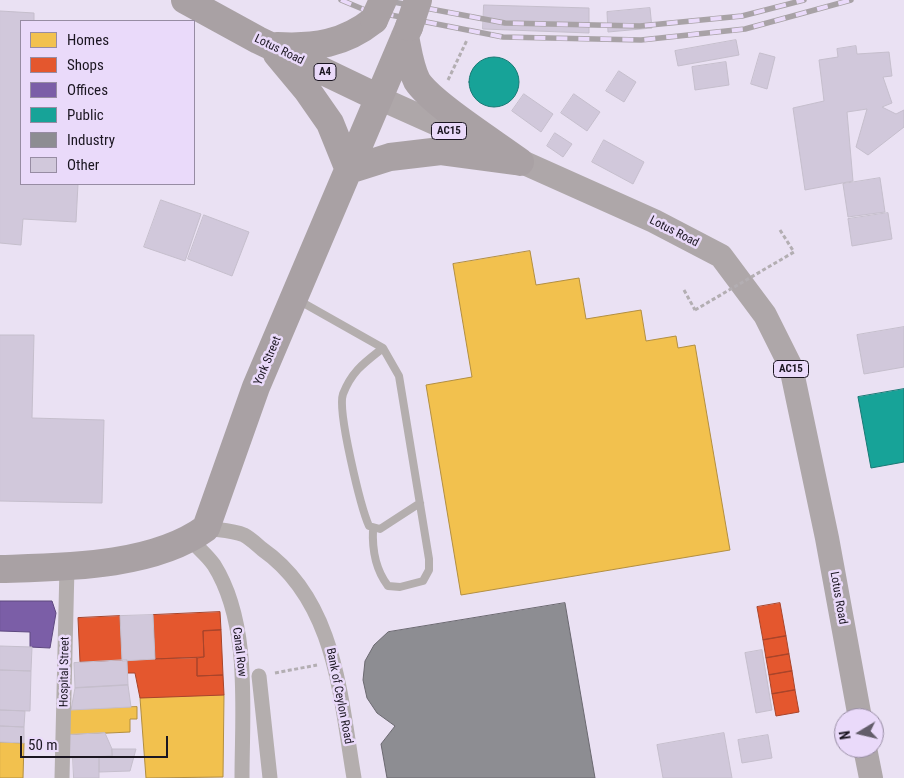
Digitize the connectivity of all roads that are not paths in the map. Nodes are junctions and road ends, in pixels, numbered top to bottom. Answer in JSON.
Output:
{"nodes":[{"id":1,"x":185,"y":0,"type":"edge"},
{"id":2,"x":418,"y":0,"type":"edge"},
{"id":3,"x":378,"y":10,"type":"edge"},
{"id":4,"x":407,"y":31,"type":"junction"},
{"id":5,"x":271,"y":46,"type":"junction"},
{"id":6,"x":380,"y":98,"type":"junction"},
{"id":7,"x":520,"y":162,"type":"junction"},
{"id":8,"x":349,"y":170,"type":"junction"},
{"id":9,"x":294,"y":298,"type":"junction"},
{"id":10,"x":383,"y":348,"type":"junction"},
{"id":11,"x":420,"y":503,"type":"junction"},
{"id":12,"x":373,"y":529,"type":"junction"},
{"id":13,"x":198,"y":534,"type":"junction"},
{"id":14,"x":67,"y":567,"type":"junction"},
{"id":15,"x":0,"y":569,"type":"edge"},
{"id":16,"x":259,"y":676,"type":"road end"},
{"id":17,"x":858,"y":708,"type":"edge"},
{"id":18,"x":867,"y":758,"type":"edge"},
{"id":19,"x":62,"y":778,"type":"edge"},
{"id":20,"x":242,"y":778,"type":"edge"},
{"id":21,"x":270,"y":778,"type":"edge"},
{"id":22,"x":354,"y":778,"type":"edge"},
{"id":23,"x":871,"y":778,"type":"edge"}],
"edges":[{"from":1,"to":5,"type":"highway","name":"Lotus Road","number":"A4"},
{"from":2,"to":4,"type":"highway","name":"York Street","bridge":true},
{"from":3,"to":5,"type":"highway"},
{"from":4,"to":6,"type":"highway","name":"York Street"},
{"from":4,"to":7,"type":"highway"},
{"from":5,"to":6,"type":"highway","name":"Lotus Road","number":"A4"},
{"from":5,"to":8,"type":"highway"},
{"from":6,"to":7,"type":"main road","name":"Lotus Road","number":"AC15"},
{"from":6,"to":8,"type":"highway","name":"York Street"},
{"from":7,"to":8,"type":"highway"},
{"from":7,"to":17,"type":"main road","name":"Lotus Road","number":"AC15"},
{"from":8,"to":9,"type":"highway","name":"York Street"},
{"from":9,"to":10,"type":"lane"},
{"from":9,"to":13,"type":"highway","name":"York Street"},
{"from":10,"to":11,"type":"lane"},
{"from":10,"to":12,"type":"lane"},
{"from":11,"to":12,"type":"lane"},
{"from":11,"to":12,"type":"lane"},
{"from":13,"to":14,"type":"highway"},
{"from":13,"to":20,"type":"street","name":"Canal Row"},
{"from":13,"to":22,"type":"street","name":"Bank of Ceylon Road"},
{"from":14,"to":15,"type":"highway"},
{"from":14,"to":19,"type":"street","name":"Hospital Street"},
{"from":16,"to":21,"type":"street"},
{"from":18,"to":23,"type":"main road"}]}
